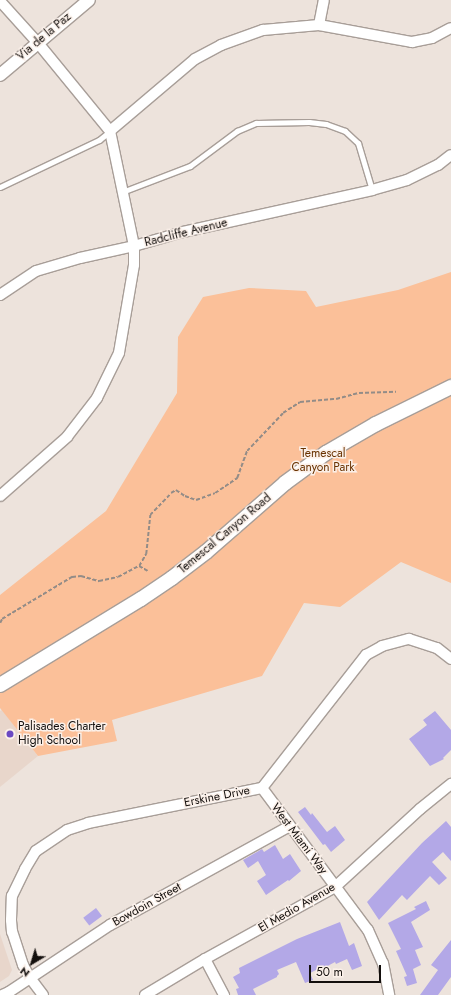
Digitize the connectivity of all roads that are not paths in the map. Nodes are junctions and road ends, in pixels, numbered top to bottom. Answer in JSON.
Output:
{"nodes":[{"id":1,"x":89,"y":0,"type":"edge"},
{"id":2,"x":324,"y":0,"type":"edge"},
{"id":3,"x":0,"y":1,"type":"edge"},
{"id":4,"x":319,"y":25,"type":"junction"},
{"id":5,"x":451,"y":28,"type":"edge"},
{"id":6,"x":38,"y":43,"type":"junction"},
{"id":7,"x":0,"y":75,"type":"edge"},
{"id":8,"x":110,"y":131,"type":"junction"},
{"id":9,"x":451,"y":155,"type":"edge"},
{"id":10,"x":0,"y":187,"type":"edge"},
{"id":11,"x":372,"y":190,"type":"junction"},
{"id":12,"x":122,"y":192,"type":"junction"},
{"id":13,"x":134,"y":246,"type":"junction"},
{"id":14,"x":0,"y":295,"type":"edge"},
{"id":15,"x":451,"y":387,"type":"edge"},
{"id":16,"x":0,"y":496,"type":"edge"},
{"id":17,"x":451,"y":659,"type":"edge"},
{"id":18,"x":0,"y":685,"type":"edge"},
{"id":19,"x":451,"y":784,"type":"edge"},
{"id":20,"x":262,"y":788,"type":"junction"},
{"id":21,"x":290,"y":826,"type":"junction"},
{"id":22,"x":335,"y":887,"type":"junction"},
{"id":23,"x":205,"y":959,"type":"junction"},
{"id":24,"x":30,"y":978,"type":"junction"},
{"id":25,"x":6,"y":994,"type":"edge"},
{"id":26,"x":43,"y":995,"type":"edge"},
{"id":27,"x":145,"y":995,"type":"edge"},
{"id":28,"x":224,"y":995,"type":"edge"},
{"id":29,"x":389,"y":995,"type":"edge"}],
"edges":[{"from":1,"to":6,"type":"street","name":"Via de la Paz"},
{"from":2,"to":4,"type":"street"},
{"from":3,"to":6,"type":"street"},
{"from":4,"to":5,"type":"street"},
{"from":4,"to":8,"type":"street"},
{"from":6,"to":7,"type":"street","name":"Via de la Paz"},
{"from":6,"to":8,"type":"street"},
{"from":8,"to":10,"type":"lane"},
{"from":8,"to":12,"type":"street"},
{"from":9,"to":11,"type":"street","name":"Radcliffe Avenue"},
{"from":11,"to":12,"type":"lane"},
{"from":11,"to":13,"type":"street","name":"Radcliffe Avenue"},
{"from":12,"to":13,"type":"street"},
{"from":13,"to":14,"type":"street"},
{"from":13,"to":16,"type":"street","name":"Radcliffe Avenue"},
{"from":15,"to":18,"type":"main road","name":"Temescal Canyon Road"},
{"from":17,"to":20,"type":"street","name":"Erskine Drive"},
{"from":19,"to":22,"type":"street","name":"El Medio Avenue"},
{"from":20,"to":21,"type":"street","name":"West Miami Way"},
{"from":20,"to":24,"type":"street","name":"Erskine Drive"},
{"from":21,"to":22,"type":"street","name":"West Miami Way"},
{"from":21,"to":24,"type":"street","name":"Bowdoin Street"},
{"from":22,"to":23,"type":"street","name":"El Medio Avenue"},
{"from":22,"to":29,"type":"street","name":"West Miami Way"},
{"from":23,"to":27,"type":"street","name":"El Medio Avenue"},
{"from":23,"to":28,"type":"street"},
{"from":24,"to":25,"type":"street","name":"Bowdoin Street"},
{"from":24,"to":26,"type":"street","name":"Erskine Drive"}]}
